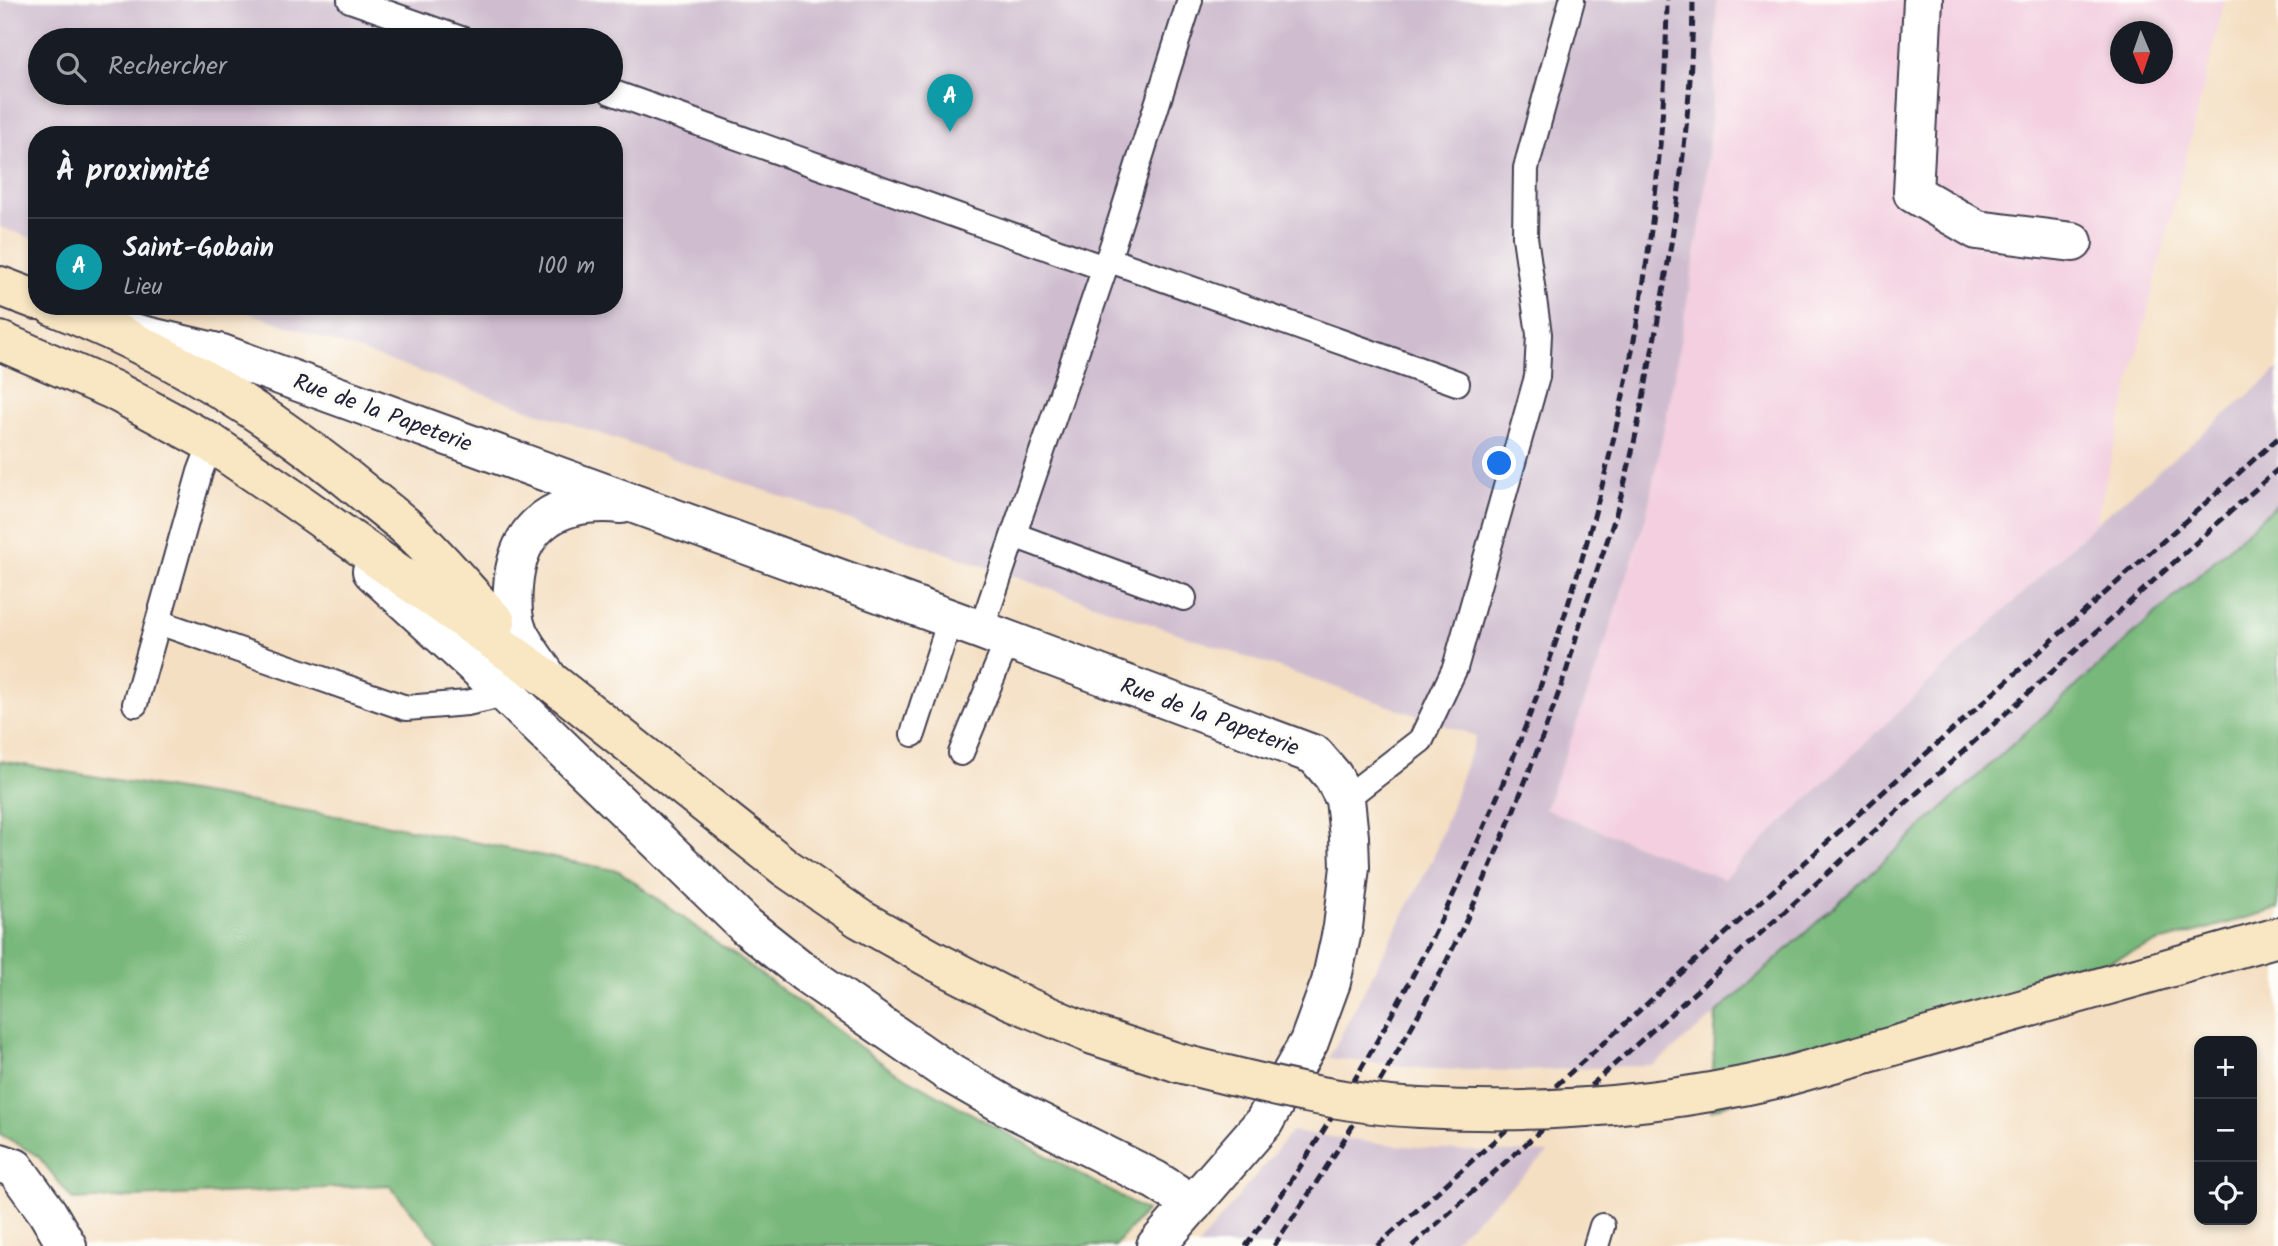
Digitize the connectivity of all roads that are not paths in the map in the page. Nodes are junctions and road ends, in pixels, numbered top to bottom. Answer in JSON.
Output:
{"nodes":[{"id":1,"x":350,"y":0,"type":"edge"},
{"id":2,"x":1190,"y":0,"type":"edge"},
{"id":3,"x":1572,"y":0,"type":"edge"},
{"id":4,"x":1923,"y":0,"type":"edge"},
{"id":5,"x":430,"y":28,"type":"edge"},
{"id":6,"x":623,"y":96,"type":"edge"},
{"id":7,"x":2073,"y":242,"type":"dead end"},
{"id":8,"x":1106,"y":264,"type":"junction"},
{"id":9,"x":0,"y":286,"type":"edge"},
{"id":10,"x":28,"y":297,"type":"edge"},
{"id":11,"x":76,"y":315,"type":"edge"},
{"id":12,"x":103,"y":326,"type":"junction"},
{"id":13,"x":0,"y":341,"type":"edge"},
{"id":14,"x":1457,"y":383,"type":"dead end"},
{"id":15,"x":211,"y":443,"type":"junction"},
{"id":16,"x":296,"y":500,"type":"junction"},
{"id":17,"x":659,"y":513,"type":"junction"},
{"id":18,"x":1013,"y":535,"type":"junction"},
{"id":19,"x":1184,"y":598,"type":"dead end"},
{"id":20,"x":158,"y":622,"type":"junction"},
{"id":21,"x":979,"y":631,"type":"junction"},
{"id":22,"x":549,"y":680,"type":"junction"},
{"id":23,"x":506,"y":694,"type":"junction"},
{"id":24,"x":135,"y":704,"type":"dead end"},
{"id":25,"x":913,"y":734,"type":"dead end"},
{"id":26,"x":961,"y":753,"type":"dead end"},
{"id":27,"x":1345,"y":799,"type":"junction"},
{"id":28,"x":2278,"y":937,"type":"edge"},
{"id":29,"x":0,"y":1163,"type":"edge"},
{"id":30,"x":1193,"y":1203,"type":"junction"},
{"id":31,"x":67,"y":1246,"type":"edge"},
{"id":32,"x":1156,"y":1246,"type":"edge"}],
"edges":[{"from":1,"to":5,"type":"lane"},
{"from":2,"to":8,"type":"lane"},
{"from":3,"to":27,"type":"lane"},
{"from":4,"to":7,"type":"street"},
{"from":6,"to":8,"type":"lane"},
{"from":8,"to":14,"type":"lane"},
{"from":8,"to":18,"type":"lane"},
{"from":9,"to":10,"type":"main road"},
{"from":11,"to":12,"type":"main road"},
{"from":12,"to":17,"type":"street","name":"Rue de la Papeterie"},
{"from":12,"to":22,"type":"main road"},
{"from":13,"to":15,"type":"main road"},
{"from":15,"to":16,"type":"main road"},
{"from":15,"to":20,"type":"lane"},
{"from":16,"to":22,"type":"main road"},
{"from":16,"to":23,"type":"street"},
{"from":17,"to":21,"type":"street","name":"Rue de la Papeterie"},
{"from":17,"to":22,"type":"street","name":"Rue de la Papeterie"},
{"from":18,"to":19,"type":"lane"},
{"from":18,"to":21,"type":"lane"},
{"from":20,"to":23,"type":"lane"},
{"from":20,"to":24,"type":"lane"},
{"from":21,"to":25,"type":"lane"},
{"from":21,"to":26,"type":"lane"},
{"from":21,"to":27,"type":"street","name":"Rue de la Papeterie"},
{"from":22,"to":28,"type":"main road","bridge":true},
{"from":23,"to":30,"type":"street"},
{"from":27,"to":30,"type":"street","name":"Rue de la Papeterie"},
{"from":29,"to":31,"type":"street"},
{"from":30,"to":32,"type":"street","name":"Rue de la Papeterie"}]}
